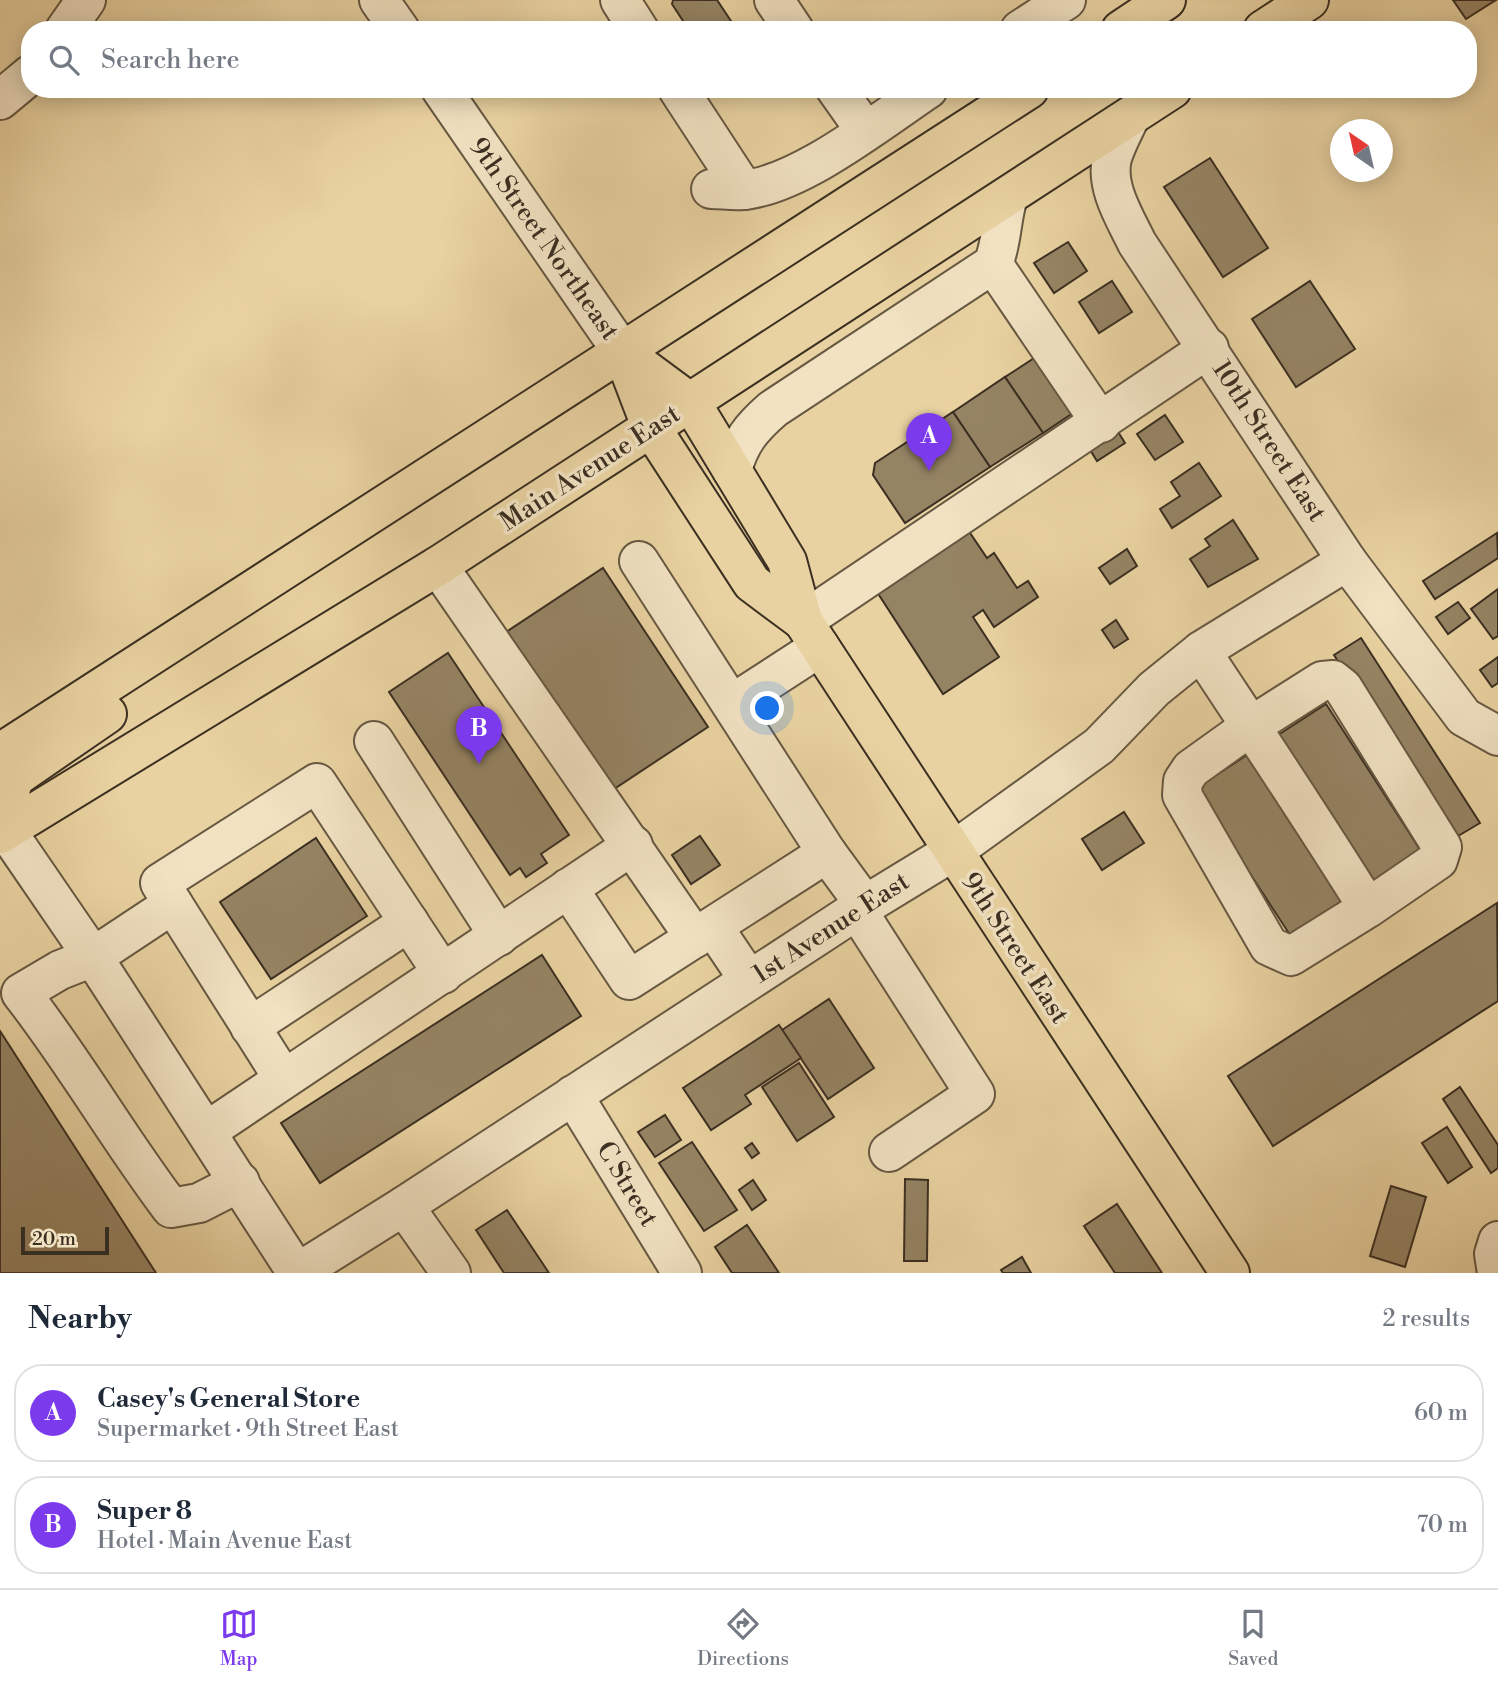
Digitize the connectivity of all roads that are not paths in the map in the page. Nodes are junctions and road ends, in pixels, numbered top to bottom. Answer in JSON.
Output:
{"nodes":[{"id":1,"x":86,"y":0,"type":"edge"},
{"id":2,"x":379,"y":0,"type":"edge"},
{"id":3,"x":620,"y":0,"type":"edge"},
{"id":4,"x":774,"y":0,"type":"edge"},
{"id":5,"x":1066,"y":0,"type":"edge"},
{"id":6,"x":1166,"y":0,"type":"edge"},
{"id":7,"x":1309,"y":0,"type":"edge"},
{"id":8,"x":71,"y":21,"type":"edge"},
{"id":9,"x":394,"y":21,"type":"edge"},
{"id":10,"x":633,"y":21,"type":"edge"},
{"id":11,"x":788,"y":21,"type":"edge"},
{"id":12,"x":1034,"y":21,"type":"edge"},
{"id":13,"x":1134,"y":21,"type":"edge"},
{"id":14,"x":1277,"y":21,"type":"edge"},
{"id":15,"x":21,"y":82,"type":"edge"},
{"id":16,"x":447,"y":98,"type":"edge"},
{"id":17,"x":682,"y":98,"type":"edge"},
{"id":18,"x":842,"y":98,"type":"edge"},
{"id":19,"x":914,"y":98,"type":"edge"},
{"id":20,"x":1015,"y":98,"type":"edge"},
{"id":21,"x":1158,"y":98,"type":"edge"},
{"id":22,"x":0,"y":100,"type":"edge"},
{"id":23,"x":1130,"y":117,"type":"junction"},
{"id":24,"x":865,"y":130,"type":"junction"},
{"id":25,"x":1008,"y":197,"type":"junction"},
{"id":26,"x":993,"y":264,"type":"junction"},
{"id":27,"x":1209,"y":348,"type":"junction"},
{"id":28,"x":623,"y":353,"type":"junction"},
{"id":29,"x":692,"y":404,"type":"junction"},
{"id":30,"x":1101,"y":423,"type":"junction"},
{"id":31,"x":652,"y":429,"type":"junction"},
{"id":32,"x":732,"y":470,"type":"junction"},
{"id":33,"x":639,"y":561,"type":"dead end"},
{"id":34,"x":1347,"y":561,"type":"junction"},
{"id":35,"x":438,"y":566,"type":"junction"},
{"id":36,"x":254,"y":591,"type":"junction"},
{"id":37,"x":811,"y":634,"type":"junction"},
{"id":38,"x":1200,"y":651,"type":"junction"},
{"id":39,"x":732,"y":704,"type":"junction"},
{"id":40,"x":1251,"y":726,"type":"junction"},
{"id":41,"x":1496,"y":736,"type":"edge"},
{"id":42,"x":374,"y":740,"type":"dead end"},
{"id":43,"x":0,"y":753,"type":"edge"},
{"id":44,"x":3,"y":832,"type":"edge"},
{"id":45,"x":633,"y":845,"type":"junction"},
{"id":46,"x":952,"y":852,"type":"junction"},
{"id":47,"x":827,"y":853,"type":"junction"},
{"id":48,"x":568,"y":888,"type":"junction"},
{"id":49,"x":173,"y":904,"type":"junction"},
{"id":50,"x":861,"y":908,"type":"junction"},
{"id":51,"x":1368,"y":908,"type":"junction"},
{"id":52,"x":409,"y":922,"type":"junction"},
{"id":53,"x":704,"y":933,"type":"junction"},
{"id":54,"x":499,"y":936,"type":"junction"},
{"id":55,"x":93,"y":957,"type":"junction"},
{"id":56,"x":443,"y":974,"type":"junction"},
{"id":57,"x":750,"y":980,"type":"junction"},
{"id":58,"x":10,"y":995,"type":"edge"},
{"id":59,"x":250,"y":1027,"type":"junction"},
{"id":60,"x":283,"y":1078,"type":"junction"},
{"id":61,"x":573,"y":1096,"type":"junction"},
{"id":62,"x":207,"y":1131,"type":"junction"},
{"id":63,"x":889,"y":1152,"type":"dead end"},
{"id":64,"x":240,"y":1182,"type":"junction"},
{"id":65,"x":404,"y":1206,"type":"junction"},
{"id":66,"x":1498,"y":1241,"type":"edge"},
{"id":67,"x":297,"y":1273,"type":"edge"},
{"id":68,"x":451,"y":1273,"type":"edge"},
{"id":69,"x":682,"y":1273,"type":"edge"},
{"id":70,"x":1230,"y":1273,"type":"edge"},
{"id":71,"x":1497,"y":1273,"type":"edge"}],
"edges":[{"from":1,"to":8,"type":"street"},
{"from":2,"to":9,"type":"street"},
{"from":3,"to":10,"type":"street"},
{"from":4,"to":11,"type":"street"},
{"from":5,"to":12,"type":"street"},
{"from":6,"to":13,"type":"main road"},
{"from":7,"to":14,"type":"main road"},
{"from":15,"to":22,"type":"street"},
{"from":16,"to":28,"type":"street","name":"9th Street Northeast"},
{"from":17,"to":24,"type":"street"},
{"from":18,"to":24,"type":"street"},
{"from":19,"to":24,"type":"street"},
{"from":20,"to":28,"type":"main road"},
{"from":21,"to":23,"type":"main road","name":"Main Avenue East"},
{"from":23,"to":25,"type":"main road","name":"Main Avenue East"},
{"from":23,"to":27,"type":"street","name":"10th Street East"},
{"from":25,"to":26,"type":"street"},
{"from":25,"to":29,"type":"main road","name":"Main Avenue East"},
{"from":26,"to":30,"type":"street"},
{"from":26,"to":32,"type":"street"},
{"from":27,"to":30,"type":"street"},
{"from":27,"to":34,"type":"street","name":"10th Street East"},
{"from":28,"to":29,"type":"main road","name":"9th Street East"},
{"from":28,"to":31,"type":"main road","name":"9th Street East"},
{"from":28,"to":36,"type":"main road"},
{"from":29,"to":31,"type":"main road","name":"Main Avenue East"},
{"from":29,"to":32,"type":"main road","name":"9th Street East"},
{"from":30,"to":37,"type":"street"},
{"from":31,"to":35,"type":"main road","name":"Main Avenue East"},
{"from":31,"to":37,"type":"main road","name":"9th Street East"},
{"from":32,"to":37,"type":"main road","name":"9th Street East"},
{"from":33,"to":39,"type":"street"},
{"from":34,"to":38,"type":"street","name":"1st Avenue East"},
{"from":34,"to":41,"type":"street","name":"10th Street East"},
{"from":35,"to":44,"type":"main road","name":"Main Avenue East"},
{"from":35,"to":45,"type":"street"},
{"from":36,"to":43,"type":"main road"},
{"from":36,"to":44,"type":"main road"},
{"from":37,"to":39,"type":"street"},
{"from":37,"to":46,"type":"main road","name":"9th Street East"},
{"from":38,"to":40,"type":"street"},
{"from":38,"to":46,"type":"street","name":"1st Avenue East"},
{"from":39,"to":47,"type":"street"},
{"from":40,"to":51,"type":"street"},
{"from":40,"to":51,"type":"street"},
{"from":40,"to":51,"type":"street"},
{"from":42,"to":54,"type":"street"},
{"from":44,"to":55,"type":"street"},
{"from":45,"to":48,"type":"street"},
{"from":45,"to":53,"type":"street"},
{"from":46,"to":50,"type":"street","name":"1st Avenue East"},
{"from":46,"to":70,"type":"main road","name":"9th Street East"},
{"from":47,"to":50,"type":"street"},
{"from":47,"to":53,"type":"street"},
{"from":48,"to":53,"type":"street"},
{"from":48,"to":54,"type":"street"},
{"from":49,"to":52,"type":"street"},
{"from":49,"to":55,"type":"street"},
{"from":49,"to":59,"type":"street"},
{"from":50,"to":57,"type":"street","name":"1st Avenue East"},
{"from":50,"to":63,"type":"street"},
{"from":52,"to":56,"type":"street"},
{"from":52,"to":59,"type":"street"},
{"from":53,"to":57,"type":"street"},
{"from":54,"to":56,"type":"street"},
{"from":55,"to":58,"type":"street"},
{"from":55,"to":62,"type":"street"},
{"from":56,"to":60,"type":"street"},
{"from":57,"to":61,"type":"street","name":"1st Avenue East"},
{"from":58,"to":64,"type":"street"},
{"from":59,"to":60,"type":"street"},
{"from":60,"to":62,"type":"street"},
{"from":61,"to":65,"type":"street","name":"1st Avenue East"},
{"from":61,"to":69,"type":"street","name":"C Street"},
{"from":62,"to":64,"type":"street"},
{"from":64,"to":67,"type":"street"},
{"from":65,"to":67,"type":"street","name":"1st Avenue East"},
{"from":65,"to":68,"type":"street"},
{"from":66,"to":71,"type":"street"}]}
